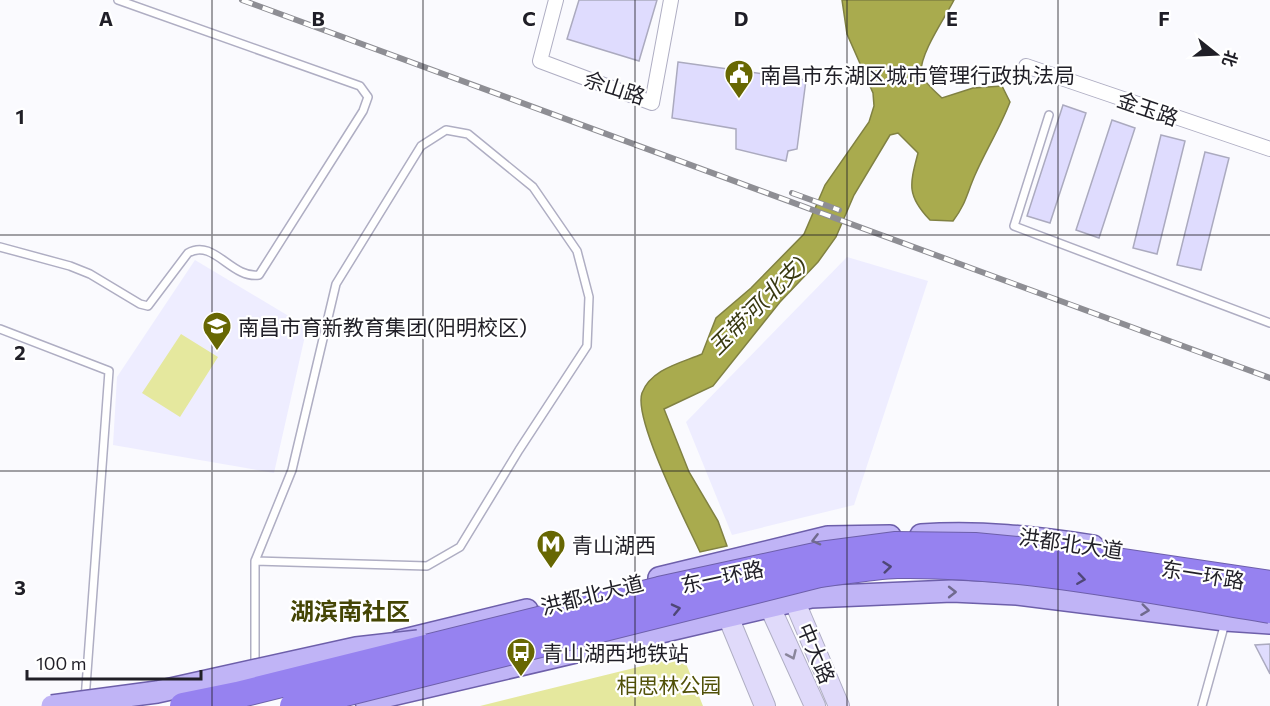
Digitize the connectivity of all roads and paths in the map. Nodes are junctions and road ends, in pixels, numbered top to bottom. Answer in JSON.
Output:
{"nodes":[{"id":1,"x":118,"y":0,"type":"edge"},
{"id":2,"x":556,"y":0,"type":"edge"},
{"id":3,"x":670,"y":0,"type":"edge"},
{"id":4,"x":1026,"y":66,"type":"dead end"},
{"id":5,"x":1049,"y":115,"type":"dead end"},
{"id":6,"x":1270,"y":149,"type":"edge"},
{"id":7,"x":0,"y":247,"type":"edge"},
{"id":8,"x":1270,"y":323,"type":"edge"},
{"id":9,"x":0,"y":329,"type":"edge"},
{"id":10,"x":255,"y":561,"type":"junction"},
{"id":11,"x":709,"y":566,"type":"junction"},
{"id":12,"x":1270,"y":574,"type":"edge"},
{"id":13,"x":1270,"y":584,"type":"edge"},
{"id":14,"x":794,"y":600,"type":"junction"},
{"id":15,"x":769,"y":605,"type":"junction"},
{"id":16,"x":1270,"y":610,"type":"edge"},
{"id":17,"x":727,"y":615,"type":"junction"},
{"id":18,"x":1225,"y":620,"type":"junction"},
{"id":19,"x":1270,"y":623,"type":"edge"},
{"id":20,"x":493,"y":632,"type":"junction"},
{"id":21,"x":255,"y":676,"type":"junction"},
{"id":22,"x":52,"y":706,"type":"edge"},
{"id":23,"x":84,"y":706,"type":"edge"},
{"id":24,"x":134,"y":706,"type":"edge"},
{"id":25,"x":183,"y":706,"type":"edge"},
{"id":26,"x":293,"y":706,"type":"edge"},
{"id":27,"x":342,"y":706,"type":"edge"},
{"id":28,"x":765,"y":706,"type":"edge"},
{"id":29,"x":815,"y":706,"type":"edge"},
{"id":30,"x":839,"y":706,"type":"edge"},
{"id":31,"x":1202,"y":706,"type":"edge"}],
"edges":[{"from":1,"to":7,"type":"lane"},
{"from":2,"to":3,"type":"street","name":"佘山路"},
{"from":4,"to":6,"type":"street","name":"金玉路"},
{"from":5,"to":8,"type":"lane"},
{"from":9,"to":23,"type":"lane"},
{"from":10,"to":10,"type":"lane"},
{"from":10,"to":21,"type":"lane"},
{"from":12,"to":11,"type":"main road","name":"洪都北大道","one_way":true},
{"from":11,"to":17,"type":"main road"},
{"from":11,"to":21,"type":"main road","name":"洪都北大道"},
{"from":13,"to":20,"type":"highway","name":"东一环路","bridge":true},
{"from":14,"to":15,"type":"main road"},
{"from":14,"to":18,"type":"main road","one_way":true},
{"from":14,"to":30,"type":"main road","name":"中大路"},
{"from":15,"to":17,"type":"main road"},
{"from":15,"to":29,"type":"main road","name":"中大路","one_way":true},
{"from":26,"to":16,"type":"highway","name":"东一环路","one_way":true,"bridge":true},
{"from":17,"to":27,"type":"main road"},
{"from":17,"to":28,"type":"main road"},
{"from":18,"to":19,"type":"main road"},
{"from":18,"to":31,"type":"lane"},
{"from":20,"to":22,"type":"main road","bridge":true},
{"from":20,"to":25,"type":"highway","name":"东一环路","bridge":true},
{"from":21,"to":24,"type":"main road","name":"洪都北大道"}]}
